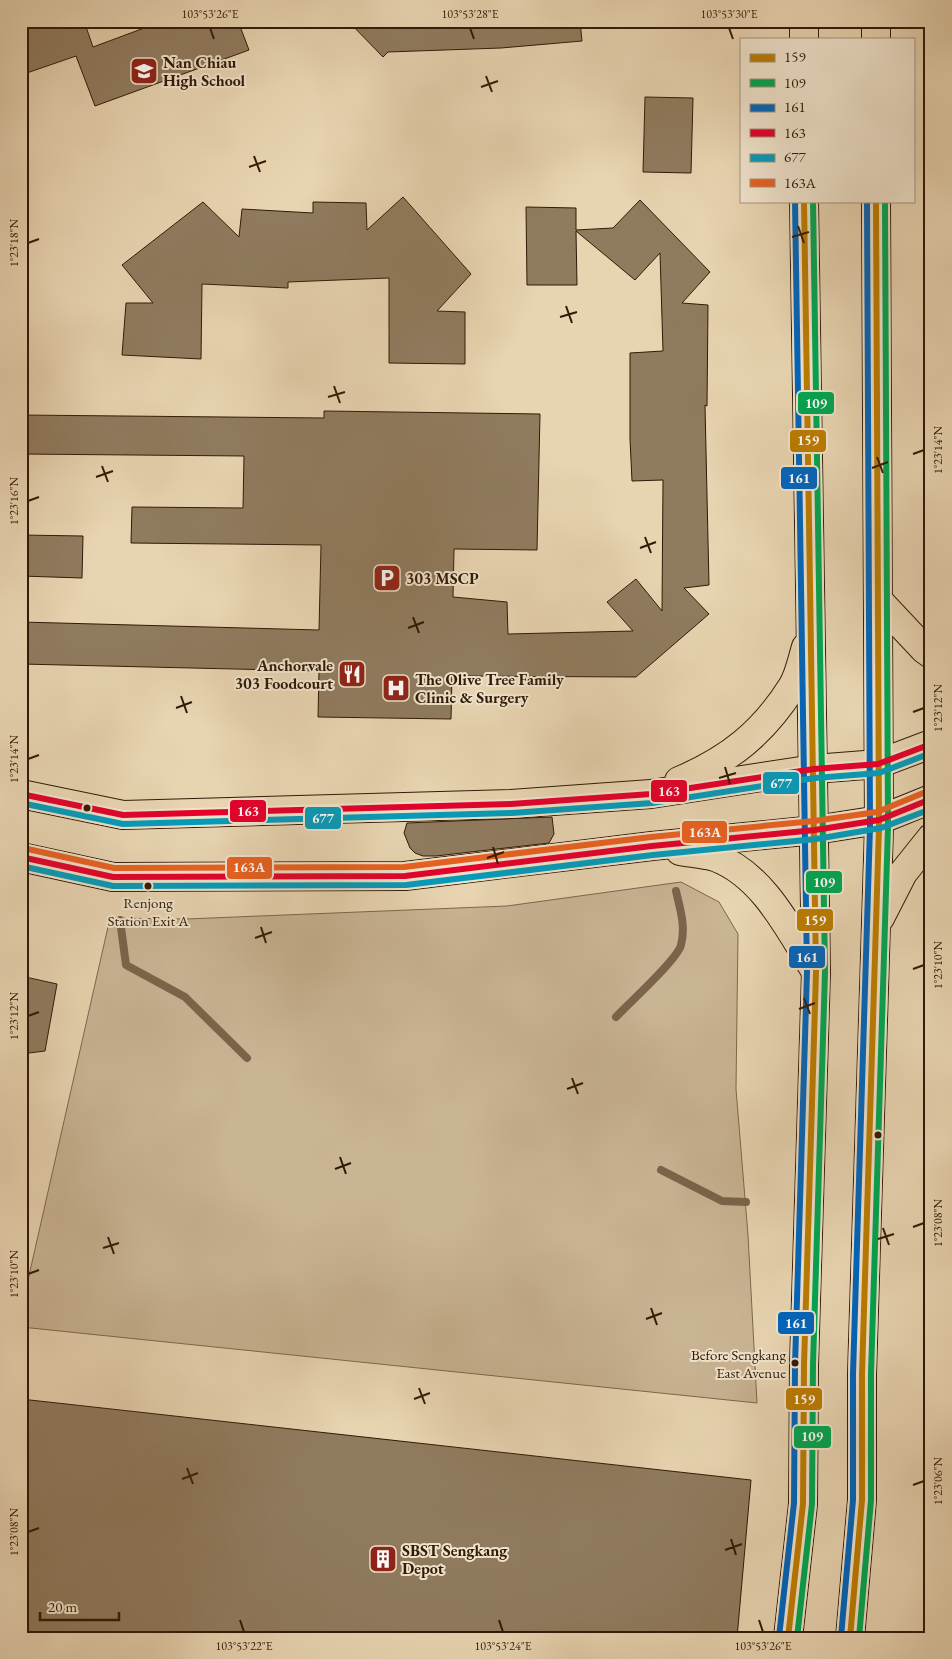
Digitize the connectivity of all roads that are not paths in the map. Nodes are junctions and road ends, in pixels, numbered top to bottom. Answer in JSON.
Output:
{"nodes":[{"id":1,"x":804,"y":21,"type":"edge"},
{"id":2,"x":876,"y":21,"type":"edge"},
{"id":3,"x":804,"y":38,"type":"edge"},
{"id":4,"x":876,"y":38,"type":"edge"},
{"id":5,"x":804,"y":202,"type":"edge"},
{"id":6,"x":876,"y":202,"type":"edge"},
{"id":7,"x":878,"y":600,"type":"junction"},
{"id":8,"x":812,"y":630,"type":"junction"},
{"id":9,"x":931,"y":654,"type":"edge"},
{"id":10,"x":931,"y":744,"type":"edge"},
{"id":11,"x":878,"y":764,"type":"junction"},
{"id":12,"x":814,"y":770,"type":"junction"},
{"id":13,"x":21,"y":794,"type":"edge"},
{"id":14,"x":650,"y":794,"type":"junction"},
{"id":15,"x":931,"y":799,"type":"edge"},
{"id":16,"x":879,"y":820,"type":"junction"},
{"id":17,"x":815,"y":830,"type":"junction"},
{"id":18,"x":931,"y":838,"type":"edge"},
{"id":19,"x":652,"y":846,"type":"junction"},
{"id":20,"x":21,"y":857,"type":"edge"},
{"id":21,"x":876,"y":926,"type":"junction"},
{"id":22,"x":816,"y":972,"type":"junction"},
{"id":23,"x":788,"y":1638,"type":"edge"},
{"id":24,"x":850,"y":1638,"type":"edge"}],
"edges":[{"from":1,"to":3,"type":"main road"},
{"from":2,"to":4,"type":"main road"},
{"from":5,"to":8,"type":"main road"},
{"from":6,"to":7,"type":"main road"},
{"from":7,"to":9,"type":"main road"},
{"from":7,"to":11,"type":"main road"},
{"from":8,"to":12,"type":"main road"},
{"from":8,"to":14,"type":"main road"},
{"from":10,"to":11,"type":"main road"},
{"from":11,"to":12,"type":"main road"},
{"from":11,"to":16,"type":"main road"},
{"from":12,"to":14,"type":"main road"},
{"from":12,"to":17,"type":"main road"},
{"from":13,"to":14,"type":"main road"},
{"from":15,"to":16,"type":"main road"},
{"from":16,"to":17,"type":"main road"},
{"from":16,"to":21,"type":"main road"},
{"from":17,"to":19,"type":"main road"},
{"from":17,"to":22,"type":"main road"},
{"from":18,"to":21,"type":"main road"},
{"from":19,"to":20,"type":"main road"},
{"from":19,"to":22,"type":"main road"},
{"from":21,"to":24,"type":"main road"},
{"from":22,"to":23,"type":"main road"}]}
